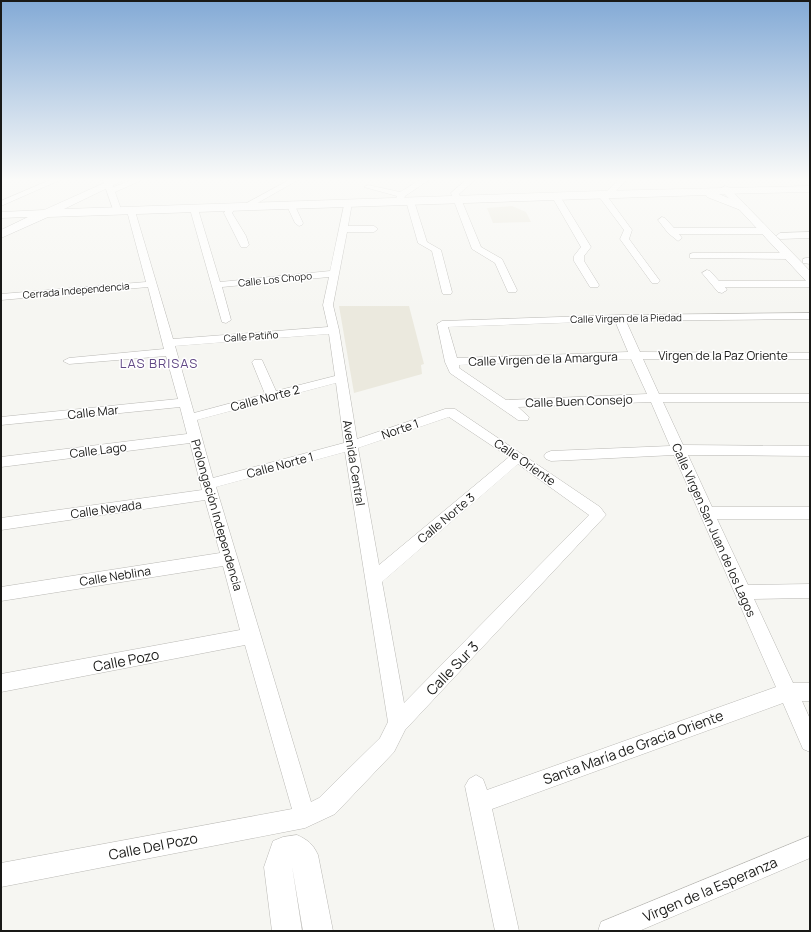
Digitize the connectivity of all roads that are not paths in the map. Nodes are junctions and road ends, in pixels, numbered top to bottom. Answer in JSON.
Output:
{"nodes":[{"id":1,"x":24,"y":223,"type":"edge"},
{"id":2,"x":135,"y":223,"type":"edge"},
{"id":3,"x":198,"y":223,"type":"edge"},
{"id":4,"x":234,"y":223,"type":"edge"},
{"id":5,"x":345,"y":223,"type":"edge"},
{"id":6,"x":415,"y":223,"type":"edge"},
{"id":7,"x":467,"y":223,"type":"edge"},
{"id":8,"x":572,"y":223,"type":"edge"},
{"id":9,"x":624,"y":223,"type":"edge"},
{"id":10,"x":665,"y":223,"type":"edge"},
{"id":11,"x":758,"y":223,"type":"edge"},
{"id":12,"x":766,"y":223,"type":"edge"},
{"id":13,"x":344,"y":229,"type":"junction"},
{"id":14,"x":374,"y":229,"type":"dead end"},
{"id":15,"x":671,"y":231,"type":"junction"},
{"id":16,"x":766,"y":231,"type":"junction"},
{"id":17,"x":1,"y":234,"type":"edge"},
{"id":18,"x":810,"y":235,"type":"edge"},
{"id":19,"x":780,"y":236,"type":"junction"},
{"id":20,"x":678,"y":238,"type":"dead end"},
{"id":21,"x":244,"y":245,"type":"dead end"},
{"id":22,"x":686,"y":247,"type":"dead end"},
{"id":23,"x":693,"y":256,"type":"junction"},
{"id":24,"x":789,"y":256,"type":"junction"},
{"id":25,"x":809,"y":263,"type":"edge"},
{"id":26,"x":335,"y":273,"type":"junction"},
{"id":27,"x":810,"y":278,"type":"edge"},
{"id":28,"x":655,"y":281,"type":"dead end"},
{"id":29,"x":152,"y":284,"type":"junction"},
{"id":30,"x":717,"y":284,"type":"junction"},
{"id":31,"x":810,"y":284,"type":"edge"},
{"id":32,"x":216,"y":285,"type":"junction"},
{"id":33,"x":594,"y":285,"type":"dead end"},
{"id":34,"x":512,"y":290,"type":"dead end"},
{"id":35,"x":447,"y":292,"type":"dead end"},
{"id":36,"x":725,"y":293,"type":"dead end"},
{"id":37,"x":1,"y":297,"type":"edge"},
{"id":38,"x":810,"y":316,"type":"edge"},
{"id":39,"x":619,"y":318,"type":"junction"},
{"id":40,"x":226,"y":320,"type":"dead end"},
{"id":41,"x":334,"y":330,"type":"junction"},
{"id":42,"x":802,"y":345,"type":"dead end"},
{"id":43,"x":170,"y":347,"type":"junction"},
{"id":44,"x":635,"y":355,"type":"junction"},
{"id":45,"x":810,"y":355,"type":"edge"},
{"id":46,"x":69,"y":361,"type":"dead end"},
{"id":47,"x":258,"y":362,"type":"dead end"},
{"id":48,"x":451,"y":362,"type":"junction"},
{"id":49,"x":340,"y":378,"type":"junction"},
{"id":50,"x":272,"y":396,"type":"junction"},
{"id":51,"x":654,"y":398,"type":"junction"},
{"id":52,"x":810,"y":398,"type":"edge"},
{"id":53,"x":185,"y":402,"type":"junction"},
{"id":54,"x":503,"y":404,"type":"junction"},
{"id":55,"x":450,"y":412,"type":"joint"},
{"id":56,"x":523,"y":417,"type":"dead end"},
{"id":57,"x":190,"y":418,"type":"junction"},
{"id":58,"x":1,"y":421,"type":"edge"},
{"id":59,"x":195,"y":438,"type":"junction"},
{"id":60,"x":351,"y":446,"type":"junction"},
{"id":61,"x":677,"y":450,"type":"junction"},
{"id":62,"x":810,"y":451,"type":"edge"},
{"id":63,"x":551,"y":456,"type":"dead end"},
{"id":64,"x":518,"y":457,"type":"junction"},
{"id":65,"x":1,"y":462,"type":"edge"},
{"id":66,"x":210,"y":489,"type":"junction"},
{"id":67,"x":707,"y":513,"type":"junction"},
{"id":68,"x":810,"y":513,"type":"edge"},
{"id":69,"x":598,"y":515,"type":"joint"},
{"id":70,"x":1,"y":524,"type":"edge"},
{"id":71,"x":229,"y":558,"type":"junction"},
{"id":72,"x":373,"y":580,"type":"junction"},
{"id":73,"x":810,"y":591,"type":"edge"},
{"id":74,"x":742,"y":592,"type":"junction"},
{"id":75,"x":1,"y":594,"type":"edge"},
{"id":76,"x":251,"y":636,"type":"junction"},
{"id":77,"x":1,"y":683,"type":"edge"},
{"id":78,"x":787,"y":692,"type":"junction"},
{"id":79,"x":810,"y":692,"type":"edge"},
{"id":80,"x":398,"y":723,"type":"junction"},
{"id":81,"x":810,"y":742,"type":"edge"},
{"id":82,"x":305,"y":817,"type":"junction"},
{"id":83,"x":810,"y":847,"type":"edge"},
{"id":84,"x":1,"y":875,"type":"edge"},
{"id":85,"x":287,"y":931,"type":"edge"},
{"id":86,"x":318,"y":931,"type":"edge"},
{"id":87,"x":507,"y":931,"type":"edge"},
{"id":88,"x":610,"y":931,"type":"edge"}],
"edges":[{"from":1,"to":17,"type":"main road"},
{"from":2,"to":29,"type":"street","name":"Prolongación Independencia"},
{"from":3,"to":32,"type":"street"},
{"from":4,"to":21,"type":"street"},
{"from":5,"to":13,"type":"street","name":"Avenida Central"},
{"from":6,"to":35,"type":"street"},
{"from":7,"to":34,"type":"street"},
{"from":8,"to":33,"type":"street"},
{"from":9,"to":28,"type":"street"},
{"from":10,"to":15,"type":"street"},
{"from":11,"to":16,"type":"street"},
{"from":12,"to":19,"type":"street"},
{"from":13,"to":14,"type":"street"},
{"from":13,"to":26,"type":"street","name":"Avenida Central"},
{"from":15,"to":16,"type":"street"},
{"from":15,"to":20,"type":"street"},
{"from":16,"to":24,"type":"street"},
{"from":18,"to":19,"type":"street"},
{"from":19,"to":25,"type":"street"},
{"from":22,"to":23,"type":"street"},
{"from":23,"to":24,"type":"street"},
{"from":23,"to":30,"type":"street"},
{"from":24,"to":27,"type":"street"},
{"from":26,"to":32,"type":"street","name":"Calle Los Chopo"},
{"from":26,"to":41,"type":"street","name":"Avenida Central"},
{"from":29,"to":37,"type":"street","name":"Cerrada Independencia"},
{"from":29,"to":43,"type":"street","name":"Prolongación Independencia"},
{"from":30,"to":31,"type":"street"},
{"from":30,"to":36,"type":"street"},
{"from":32,"to":40,"type":"street"},
{"from":38,"to":39,"type":"street","name":"Calle Virgen de la Piedad"},
{"from":39,"to":44,"type":"street","name":"Calle Virgen San Juan de los Lagos"},
{"from":39,"to":48,"type":"street","name":"Calle Virgen de la Piedad"},
{"from":41,"to":43,"type":"street","name":"Calle Patiño"},
{"from":41,"to":49,"type":"street","name":"Avenida Central"},
{"from":42,"to":45,"type":"street"},
{"from":43,"to":46,"type":"street","name":"Calle Patiño"},
{"from":43,"to":53,"type":"street","name":"Prolongación Independencia"},
{"from":44,"to":45,"type":"street","name":"Virgen de la Paz Oriente"},
{"from":44,"to":48,"type":"street","name":"Calle Virgen de la Amargura"},
{"from":44,"to":51,"type":"street","name":"Calle Virgen San Juan de los Lagos"},
{"from":47,"to":50,"type":"street"},
{"from":48,"to":54,"type":"street"},
{"from":49,"to":50,"type":"street","name":"Calle Norte 2"},
{"from":49,"to":60,"type":"street","name":"Avenida Central"},
{"from":50,"to":57,"type":"street","name":"Calle Norte 2"},
{"from":51,"to":52,"type":"street","name":"Calle Buen Consejo"},
{"from":51,"to":54,"type":"street","name":"Calle Buen Consejo"},
{"from":51,"to":61,"type":"street","name":"Calle Virgen San Juan de los Lagos"},
{"from":53,"to":57,"type":"street","name":"Prolongación Independencia"},
{"from":53,"to":58,"type":"street","name":"Calle Mar"},
{"from":54,"to":56,"type":"street"},
{"from":55,"to":60,"type":"street","name":"Norte 1"},
{"from":55,"to":64,"type":"street","name":"Calle Oriente"},
{"from":57,"to":59,"type":"street","name":"Prolongación Independencia"},
{"from":59,"to":65,"type":"street","name":"Calle Lago"},
{"from":59,"to":66,"type":"street","name":"Prolongación Independencia"},
{"from":60,"to":66,"type":"street","name":"Calle Norte 1"},
{"from":60,"to":72,"type":"street","name":"Avenida Central"},
{"from":61,"to":62,"type":"street"},
{"from":61,"to":63,"type":"street"},
{"from":61,"to":67,"type":"street","name":"Calle Virgen San Juan de los Lagos"},
{"from":64,"to":69,"type":"street","name":"Calle Oriente"},
{"from":64,"to":72,"type":"street","name":"Calle Norte 3"},
{"from":66,"to":70,"type":"street","name":"Calle Nevada"},
{"from":66,"to":71,"type":"street","name":"Prolongación Independencia"},
{"from":67,"to":68,"type":"street"},
{"from":67,"to":74,"type":"street","name":"Calle Virgen San Juan de los Lagos"},
{"from":69,"to":80,"type":"street","name":"Calle Sur 3"},
{"from":71,"to":75,"type":"street","name":"Calle Neblina"},
{"from":71,"to":76,"type":"street","name":"Prolongación Independencia"},
{"from":72,"to":80,"type":"street","name":"Avenida Central"},
{"from":73,"to":74,"type":"street"},
{"from":74,"to":78,"type":"street","name":"Calle Virgen San Juan de los Lagos"},
{"from":76,"to":77,"type":"street","name":"Calle Pozo"},
{"from":76,"to":82,"type":"street","name":"Prolongación Independencia"},
{"from":78,"to":79,"type":"street","name":"Santa María de Gracia Oriente"},
{"from":78,"to":81,"type":"street","name":"Calle Virgen San Juan de los Lagos"},
{"from":78,"to":87,"type":"street","name":"Santa María de Gracia Oriente"},
{"from":80,"to":82,"type":"street","name":"Calle Sur 3"},
{"from":82,"to":84,"type":"street","name":"Calle Del Pozo"},
{"from":83,"to":88,"type":"street","name":"Virgen de la Esperanza"},
{"from":85,"to":86,"type":"street"}]}
